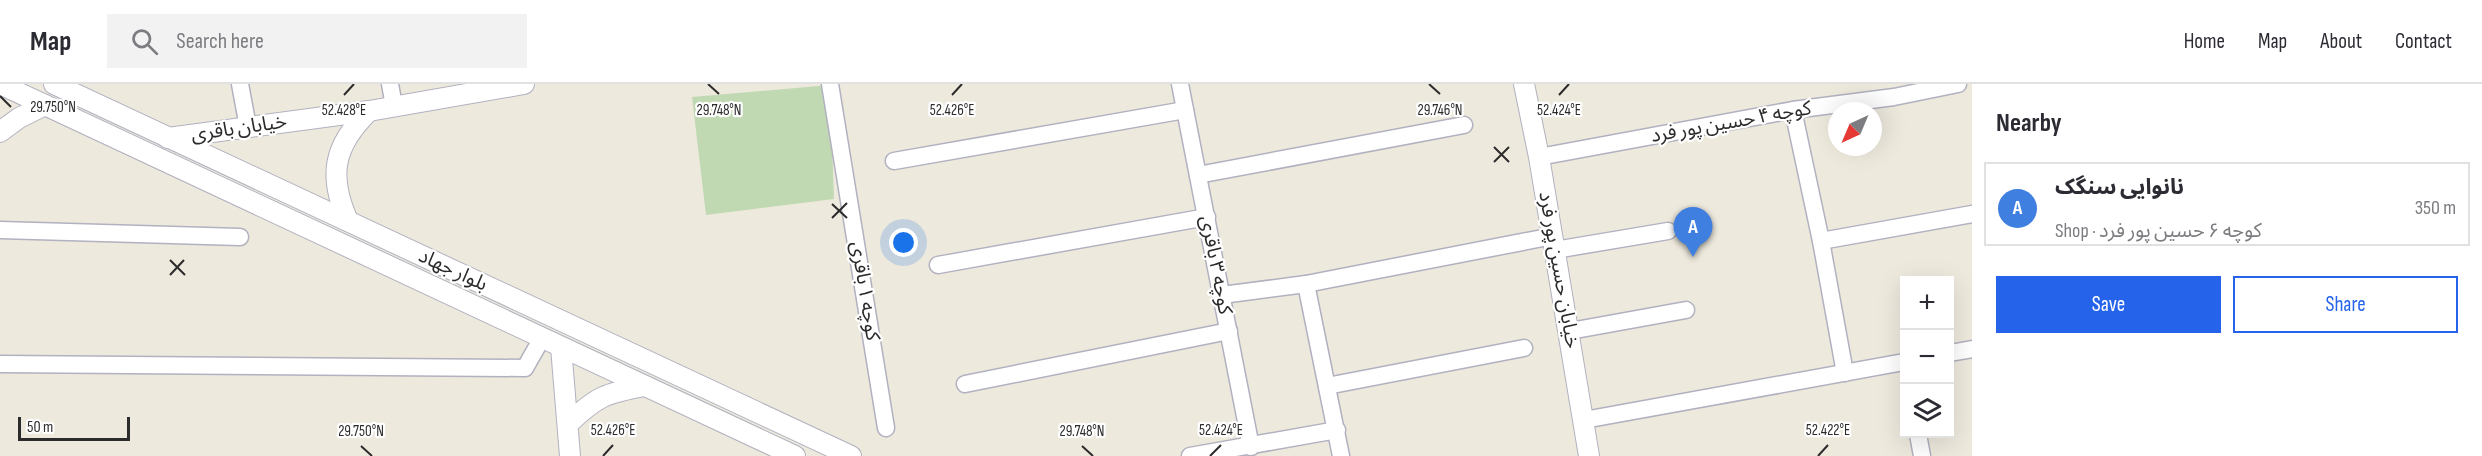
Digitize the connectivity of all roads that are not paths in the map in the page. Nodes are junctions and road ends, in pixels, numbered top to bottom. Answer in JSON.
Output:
{"nodes":[{"id":1,"x":0,"y":84,"type":"edge"},
{"id":2,"x":54,"y":84,"type":"edge"},
{"id":3,"x":240,"y":84,"type":"edge"},
{"id":4,"x":390,"y":84,"type":"edge"},
{"id":5,"x":524,"y":84,"type":"edge"},
{"id":6,"x":830,"y":84,"type":"edge"},
{"id":7,"x":1180,"y":84,"type":"edge"},
{"id":8,"x":1524,"y":84,"type":"edge"},
{"id":9,"x":1958,"y":84,"type":"edge"},
{"id":10,"x":1892,"y":91,"type":"edge"},
{"id":11,"x":45,"y":105,"type":"junction"},
{"id":12,"x":394,"y":106,"type":"junction"},
{"id":13,"x":1185,"y":110,"type":"junction"},
{"id":14,"x":1793,"y":110,"type":"junction"},
{"id":15,"x":369,"y":111,"type":"junction"},
{"id":16,"x":1464,"y":125,"type":"dead end"},
{"id":17,"x":248,"y":127,"type":"junction"},
{"id":18,"x":0,"y":132,"type":"edge"},
{"id":19,"x":168,"y":138,"type":"junction"},
{"id":20,"x":1539,"y":157,"type":"junction"},
{"id":21,"x":894,"y":161,"type":"dead end"},
{"id":22,"x":1198,"y":175,"type":"junction"},
{"id":23,"x":1972,"y":214,"type":"edge"},
{"id":24,"x":1207,"y":217,"type":"junction"},
{"id":25,"x":348,"y":221,"type":"junction"},
{"id":26,"x":0,"y":230,"type":"edge"},
{"id":27,"x":1668,"y":231,"type":"dead end"},
{"id":28,"x":240,"y":237,"type":"dead end"},
{"id":29,"x":1821,"y":241,"type":"junction"},
{"id":30,"x":1554,"y":244,"type":"junction"},
{"id":31,"x":938,"y":265,"type":"dead end"},
{"id":32,"x":1306,"y":284,"type":"junction"},
{"id":33,"x":1222,"y":295,"type":"junction"},
{"id":34,"x":1686,"y":310,"type":"dead end"},
{"id":35,"x":1229,"y":331,"type":"junction"},
{"id":36,"x":1569,"y":331,"type":"junction"},
{"id":37,"x":542,"y":338,"type":"junction"},
{"id":38,"x":561,"y":347,"type":"junction"},
{"id":39,"x":1524,"y":348,"type":"dead end"},
{"id":40,"x":1972,"y":349,"type":"edge"},
{"id":41,"x":1954,"y":352,"type":"edge"},
{"id":42,"x":1900,"y":363,"type":"edge"},
{"id":43,"x":0,"y":364,"type":"edge"},
{"id":44,"x":1845,"y":373,"type":"junction"},
{"id":45,"x":965,"y":384,"type":"dead end"},
{"id":46,"x":1327,"y":386,"type":"junction"},
{"id":47,"x":645,"y":387,"type":"junction"},
{"id":48,"x":1584,"y":420,"type":"junction"},
{"id":49,"x":568,"y":424,"type":"junction"},
{"id":50,"x":886,"y":428,"type":"dead end"},
{"id":51,"x":1337,"y":430,"type":"junction"},
{"id":52,"x":1919,"y":438,"type":"edge"},
{"id":53,"x":1251,"y":447,"type":"junction"},
{"id":54,"x":570,"y":456,"type":"edge"},
{"id":55,"x":795,"y":456,"type":"edge"},
{"id":56,"x":851,"y":456,"type":"edge"},
{"id":57,"x":1190,"y":456,"type":"edge"},
{"id":58,"x":1341,"y":456,"type":"edge"},
{"id":59,"x":1589,"y":456,"type":"edge"},
{"id":60,"x":1922,"y":456,"type":"edge"}],
"edges":[{"from":1,"to":11,"type":"street","name":"بلوار جهاد"},
{"from":2,"to":19,"type":"street","name":"بلوار جهاد"},
{"from":3,"to":17,"type":"street"},
{"from":4,"to":12,"type":"street"},
{"from":5,"to":12,"type":"street","name":"خیابان باقری"},
{"from":6,"to":50,"type":"street","name":"کوچه ۱ باقری"},
{"from":7,"to":13,"type":"street","name":"کوچه ۳ باقری"},
{"from":8,"to":20,"type":"street","name":"خیابان حسین پور فرد"},
{"from":9,"to":10,"type":"street","name":"کوچه ۴ حسین پور فرد"},
{"from":10,"to":14,"type":"street","name":"کوچه ۴ حسین پور فرد"},
{"from":11,"to":18,"type":"street"},
{"from":11,"to":37,"type":"street","name":"بلوار جهاد"},
{"from":12,"to":15,"type":"street","name":"خیابان باقری"},
{"from":13,"to":21,"type":"street"},
{"from":13,"to":22,"type":"street","name":"کوچه ۳ باقری"},
{"from":14,"to":20,"type":"street","name":"کوچه ۴ حسین پور فرد"},
{"from":14,"to":29,"type":"street"},
{"from":15,"to":17,"type":"street","name":"خیابان باقری"},
{"from":15,"to":25,"type":"street"},
{"from":16,"to":22,"type":"street"},
{"from":17,"to":19,"type":"street","name":"خیابان باقری"},
{"from":19,"to":25,"type":"street","name":"بلوار جهاد"},
{"from":20,"to":30,"type":"street","name":"خیابان حسین پور فرد"},
{"from":22,"to":24,"type":"street","name":"کوچه ۳ باقری"},
{"from":23,"to":29,"type":"street"},
{"from":24,"to":31,"type":"street"},
{"from":24,"to":33,"type":"street","name":"کوچه ۳ باقری"},
{"from":25,"to":56,"type":"street","name":"بلوار جهاد"},
{"from":26,"to":28,"type":"street"},
{"from":27,"to":30,"type":"street"},
{"from":29,"to":44,"type":"street"},
{"from":30,"to":32,"type":"street"},
{"from":30,"to":36,"type":"street","name":"خیابان حسین پور فرد"},
{"from":32,"to":33,"type":"street"},
{"from":32,"to":46,"type":"street"},
{"from":33,"to":35,"type":"street","name":"کوچه ۳ باقری"},
{"from":34,"to":36,"type":"street"},
{"from":35,"to":45,"type":"street"},
{"from":35,"to":53,"type":"street","name":"کوچه ۳ باقری"},
{"from":36,"to":48,"type":"street","name":"خیابان حسین پور فرد"},
{"from":37,"to":38,"type":"street","name":"بلوار جهاد"},
{"from":37,"to":43,"type":"street"},
{"from":38,"to":47,"type":"street","name":"بلوار جهاد"},
{"from":38,"to":49,"type":"street"},
{"from":39,"to":46,"type":"street"},
{"from":40,"to":41,"type":"street"},
{"from":42,"to":44,"type":"street"},
{"from":44,"to":48,"type":"street"},
{"from":46,"to":51,"type":"street"},
{"from":47,"to":49,"type":"street"},
{"from":47,"to":55,"type":"street","name":"بلوار جهاد"},
{"from":48,"to":59,"type":"street","name":"خیابان حسین پور فرد"},
{"from":49,"to":54,"type":"street"},
{"from":51,"to":53,"type":"street"},
{"from":51,"to":58,"type":"street"},
{"from":52,"to":60,"type":"street"},
{"from":53,"to":57,"type":"street"}]}
